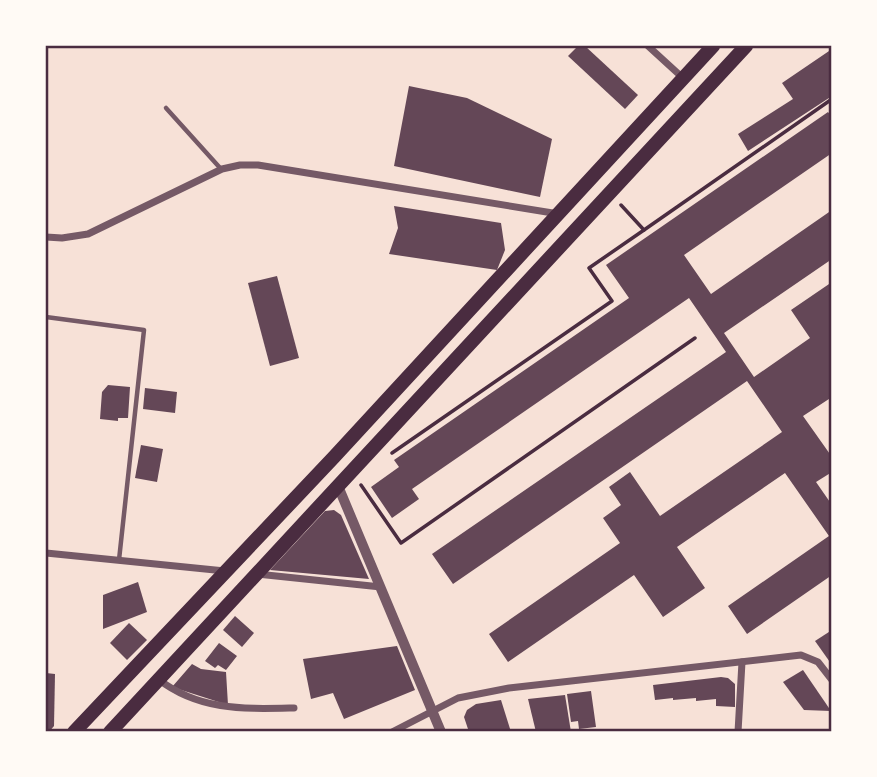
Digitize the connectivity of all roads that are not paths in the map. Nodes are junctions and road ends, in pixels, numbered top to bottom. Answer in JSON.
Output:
{"nodes":[{"id":1,"x":648,"y":46,"type":"edge"},
{"id":2,"x":713,"y":46,"type":"edge"},
{"id":3,"x":746,"y":46,"type":"edge"},
{"id":4,"x":683,"y":78,"type":"junction"},
{"id":5,"x":166,"y":108,"type":"dead end"},
{"id":6,"x":222,"y":169,"type":"junction"},
{"id":7,"x":559,"y":214,"type":"junction"},
{"id":8,"x":46,"y":237,"type":"edge"},
{"id":9,"x":46,"y":317,"type":"edge"},
{"id":10,"x":321,"y":470,"type":"junction"},
{"id":11,"x":338,"y":486,"type":"junction"},
{"id":12,"x":46,"y":552,"type":"edge"},
{"id":13,"x":119,"y":560,"type":"junction"},
{"id":14,"x":226,"y":571,"type":"junction"},
{"id":15,"x":257,"y":574,"type":"junction"},
{"id":16,"x":381,"y":587,"type":"junction"},
{"id":17,"x":742,"y":662,"type":"junction"},
{"id":18,"x":158,"y":679,"type":"junction"},
{"id":19,"x":831,"y":680,"type":"edge"},
{"id":20,"x":293,"y":708,"type":"dead end"},
{"id":21,"x":432,"y":710,"type":"junction"},
{"id":22,"x":74,"y":732,"type":"edge"},
{"id":23,"x":110,"y":732,"type":"edge"},
{"id":24,"x":392,"y":732,"type":"edge"},
{"id":25,"x":441,"y":732,"type":"edge"},
{"id":26,"x":738,"y":732,"type":"edge"}],
"edges":[{"from":1,"to":4,"type":"street"},
{"from":2,"to":4,"type":"main road"},
{"from":3,"to":11,"type":"main road"},
{"from":4,"to":7,"type":"main road"},
{"from":5,"to":6,"type":"lane"},
{"from":6,"to":7,"type":"street"},
{"from":6,"to":8,"type":"street"},
{"from":7,"to":10,"type":"main road"},
{"from":9,"to":13,"type":"lane"},
{"from":10,"to":11,"type":"main road"},
{"from":10,"to":14,"type":"main road"},
{"from":11,"to":15,"type":"main road"},
{"from":11,"to":16,"type":"street"},
{"from":12,"to":13,"type":"street"},
{"from":13,"to":14,"type":"street"},
{"from":14,"to":22,"type":"main road"},
{"from":15,"to":16,"type":"street"},
{"from":15,"to":18,"type":"main road"},
{"from":16,"to":21,"type":"street"},
{"from":17,"to":19,"type":"street"},
{"from":17,"to":21,"type":"street"},
{"from":17,"to":26,"type":"street"},
{"from":18,"to":20,"type":"street"},
{"from":18,"to":23,"type":"main road"},
{"from":21,"to":24,"type":"street"},
{"from":21,"to":25,"type":"street"}]}
